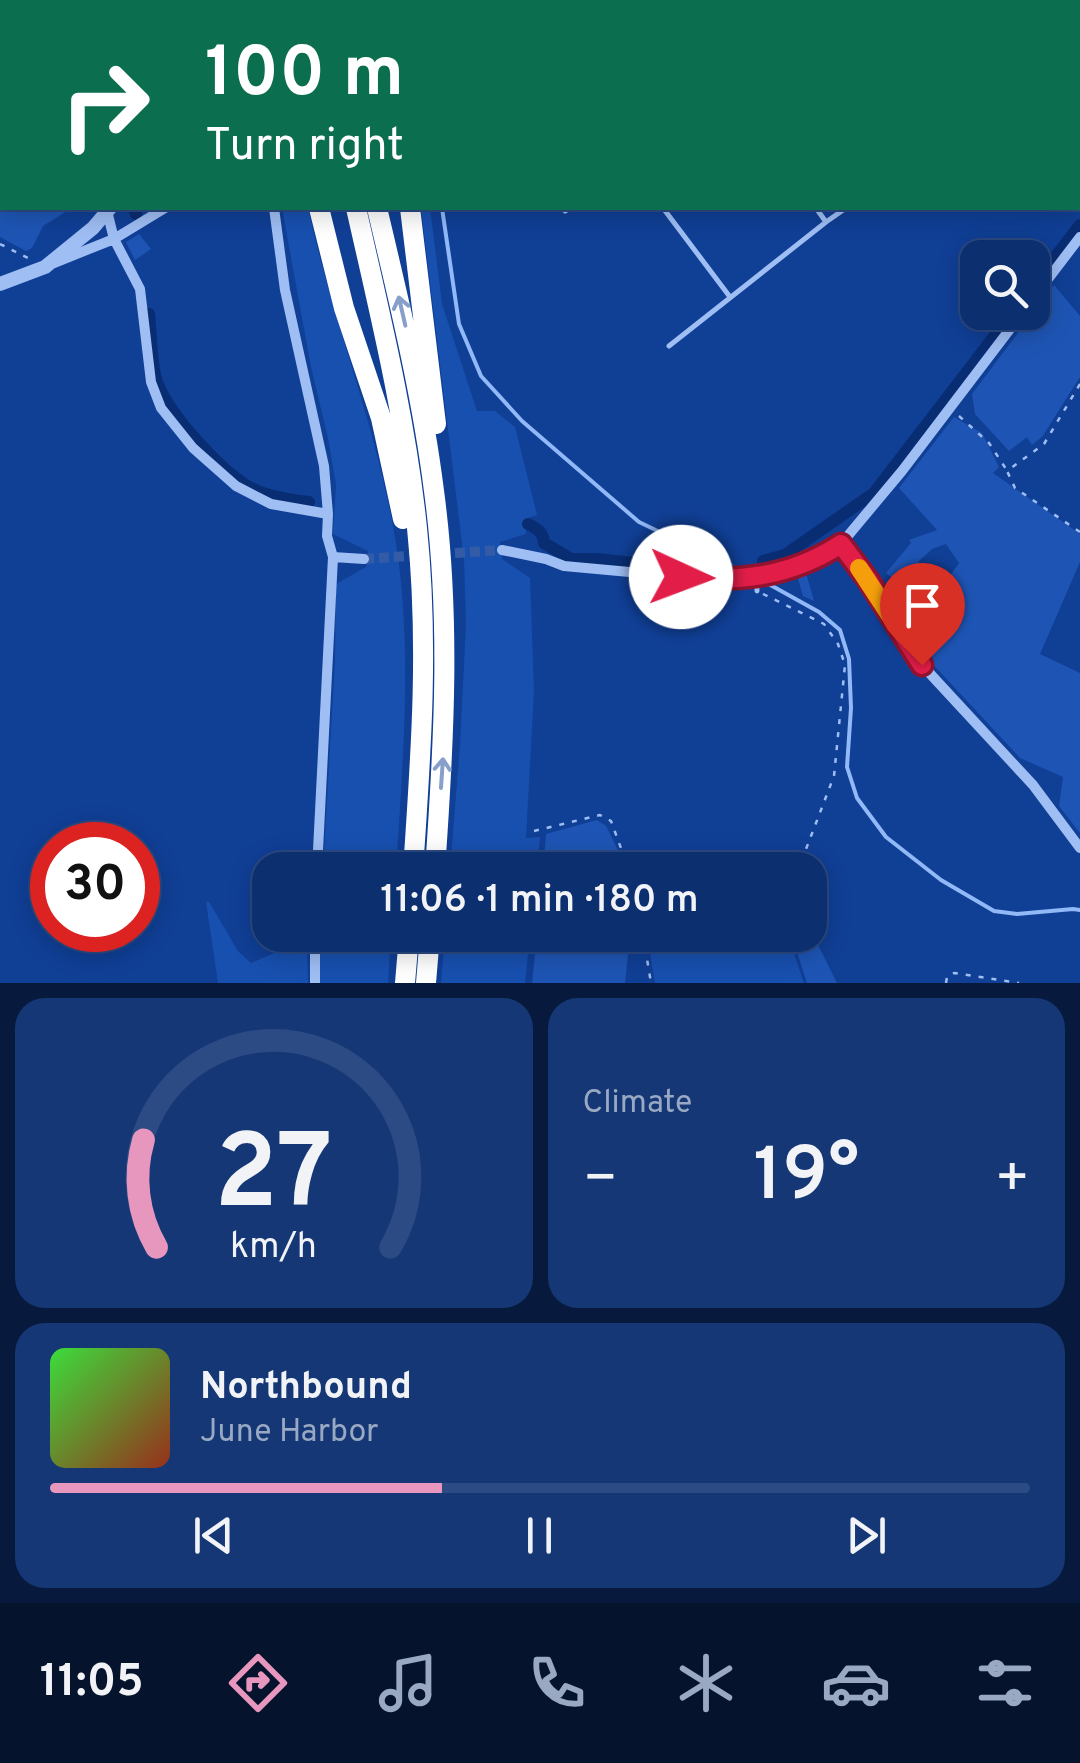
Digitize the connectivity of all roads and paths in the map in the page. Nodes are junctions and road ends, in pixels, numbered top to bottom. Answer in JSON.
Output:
{"nodes":[{"id":1,"x":107,"y":210,"type":"edge"},
{"id":2,"x":108,"y":210,"type":"edge"},
{"id":3,"x":162,"y":210,"type":"edge"},
{"id":4,"x":274,"y":210,"type":"edge"},
{"id":5,"x":320,"y":210,"type":"edge"},
{"id":6,"x":356,"y":210,"type":"edge"},
{"id":7,"x":378,"y":210,"type":"edge"},
{"id":8,"x":410,"y":210,"type":"edge"},
{"id":9,"x":664,"y":210,"type":"edge"},
{"id":10,"x":817,"y":210,"type":"edge"},
{"id":11,"x":843,"y":210,"type":"edge"},
{"id":12,"x":826,"y":222,"type":"junction"},
{"id":13,"x":1080,"y":237,"type":"edge"},
{"id":14,"x":114,"y":239,"type":"junction"},
{"id":15,"x":0,"y":244,"type":"edge"},
{"id":16,"x":44,"y":267,"type":"junction"},
{"id":17,"x":1050,"y":276,"type":"edge"},
{"id":18,"x":0,"y":284,"type":"edge"},
{"id":19,"x":730,"y":298,"type":"junction"},
{"id":20,"x":1009,"y":330,"type":"edge"},
{"id":21,"x":669,"y":346,"type":"dead end"},
{"id":22,"x":1080,"y":384,"type":"edge"},
{"id":23,"x":950,"y":409,"type":"junction"},
{"id":24,"x":1007,"y":471,"type":"junction"},
{"id":25,"x":328,"y":514,"type":"junction"},
{"id":26,"x":438,"y":529,"type":"junction"},
{"id":27,"x":1080,"y":532,"type":"edge"},
{"id":28,"x":841,"y":544,"type":"junction"},
{"id":29,"x":502,"y":550,"type":"tunnel mouth"},
{"id":30,"x":333,"y":557,"type":"junction"},
{"id":31,"x":364,"y":558,"type":"tunnel mouth"},
{"id":32,"x":756,"y":571,"type":"junction"},
{"id":33,"x":757,"y":590,"type":"joint"},
{"id":34,"x":424,"y":633,"type":"junction"},
{"id":35,"x":534,"y":831,"type":"dead end"},
{"id":36,"x":1080,"y":848,"type":"edge"},
{"id":37,"x":317,"y":852,"type":"edge"},
{"id":38,"x":414,"y":852,"type":"edge"},
{"id":39,"x":436,"y":852,"type":"edge"},
{"id":40,"x":622,"y":852,"type":"edge"},
{"id":41,"x":805,"y":852,"type":"edge"},
{"id":42,"x":315,"y":952,"type":"edge"},
{"id":43,"x":407,"y":952,"type":"edge"},
{"id":44,"x":429,"y":952,"type":"edge"},
{"id":45,"x":646,"y":952,"type":"edge"},
{"id":46,"x":314,"y":983,"type":"edge"},
{"id":47,"x":405,"y":983,"type":"edge"},
{"id":48,"x":426,"y":983,"type":"edge"},
{"id":49,"x":651,"y":983,"type":"edge"},
{"id":50,"x":946,"y":983,"type":"edge"},
{"id":51,"x":1020,"y":983,"type":"edge"}],
"edges":[{"from":1,"to":16,"type":"street"},
{"from":2,"to":14,"type":"street"},
{"from":3,"to":14,"type":"street"},
{"from":4,"to":25,"type":"street"},
{"from":5,"to":34,"type":"highway"},
{"from":6,"to":34,"type":"highway"},
{"from":26,"to":7,"type":"highway","one_way":true},
{"from":8,"to":26,"type":"highway"},
{"from":9,"to":19,"type":"lane"},
{"from":10,"to":12,"type":"lane"},
{"from":11,"to":12,"type":"lane"},
{"from":12,"to":19,"type":"lane"},
{"from":13,"to":17,"type":"street"},
{"from":14,"to":16,"type":"street"},
{"from":14,"to":25,"type":"street"},
{"from":15,"to":16,"type":"path"},
{"from":16,"to":18,"type":"street"},
{"from":19,"to":21,"type":"lane"},
{"from":20,"to":23,"type":"street"},
{"from":22,"to":24,"type":"path"},
{"from":23,"to":24,"type":"path"},
{"from":23,"to":28,"type":"street"},
{"from":24,"to":27,"type":"path"},
{"from":25,"to":30,"type":"street"},
{"from":39,"to":26,"type":"highway","one_way":true},
{"from":28,"to":32,"type":"street"},
{"from":28,"to":36,"type":"street"},
{"from":29,"to":32,"type":"street"},
{"from":30,"to":31,"type":"street"},
{"from":30,"to":37,"type":"street"},
{"from":32,"to":33,"type":"lane"},
{"from":33,"to":41,"type":"path"},
{"from":34,"to":38,"type":"highway"},
{"from":35,"to":40,"type":"path"},
{"from":42,"to":46,"type":"street"},
{"from":43,"to":47,"type":"highway"},
{"from":44,"to":48,"type":"highway"},
{"from":45,"to":49,"type":"path"},
{"from":50,"to":51,"type":"path"}]}
